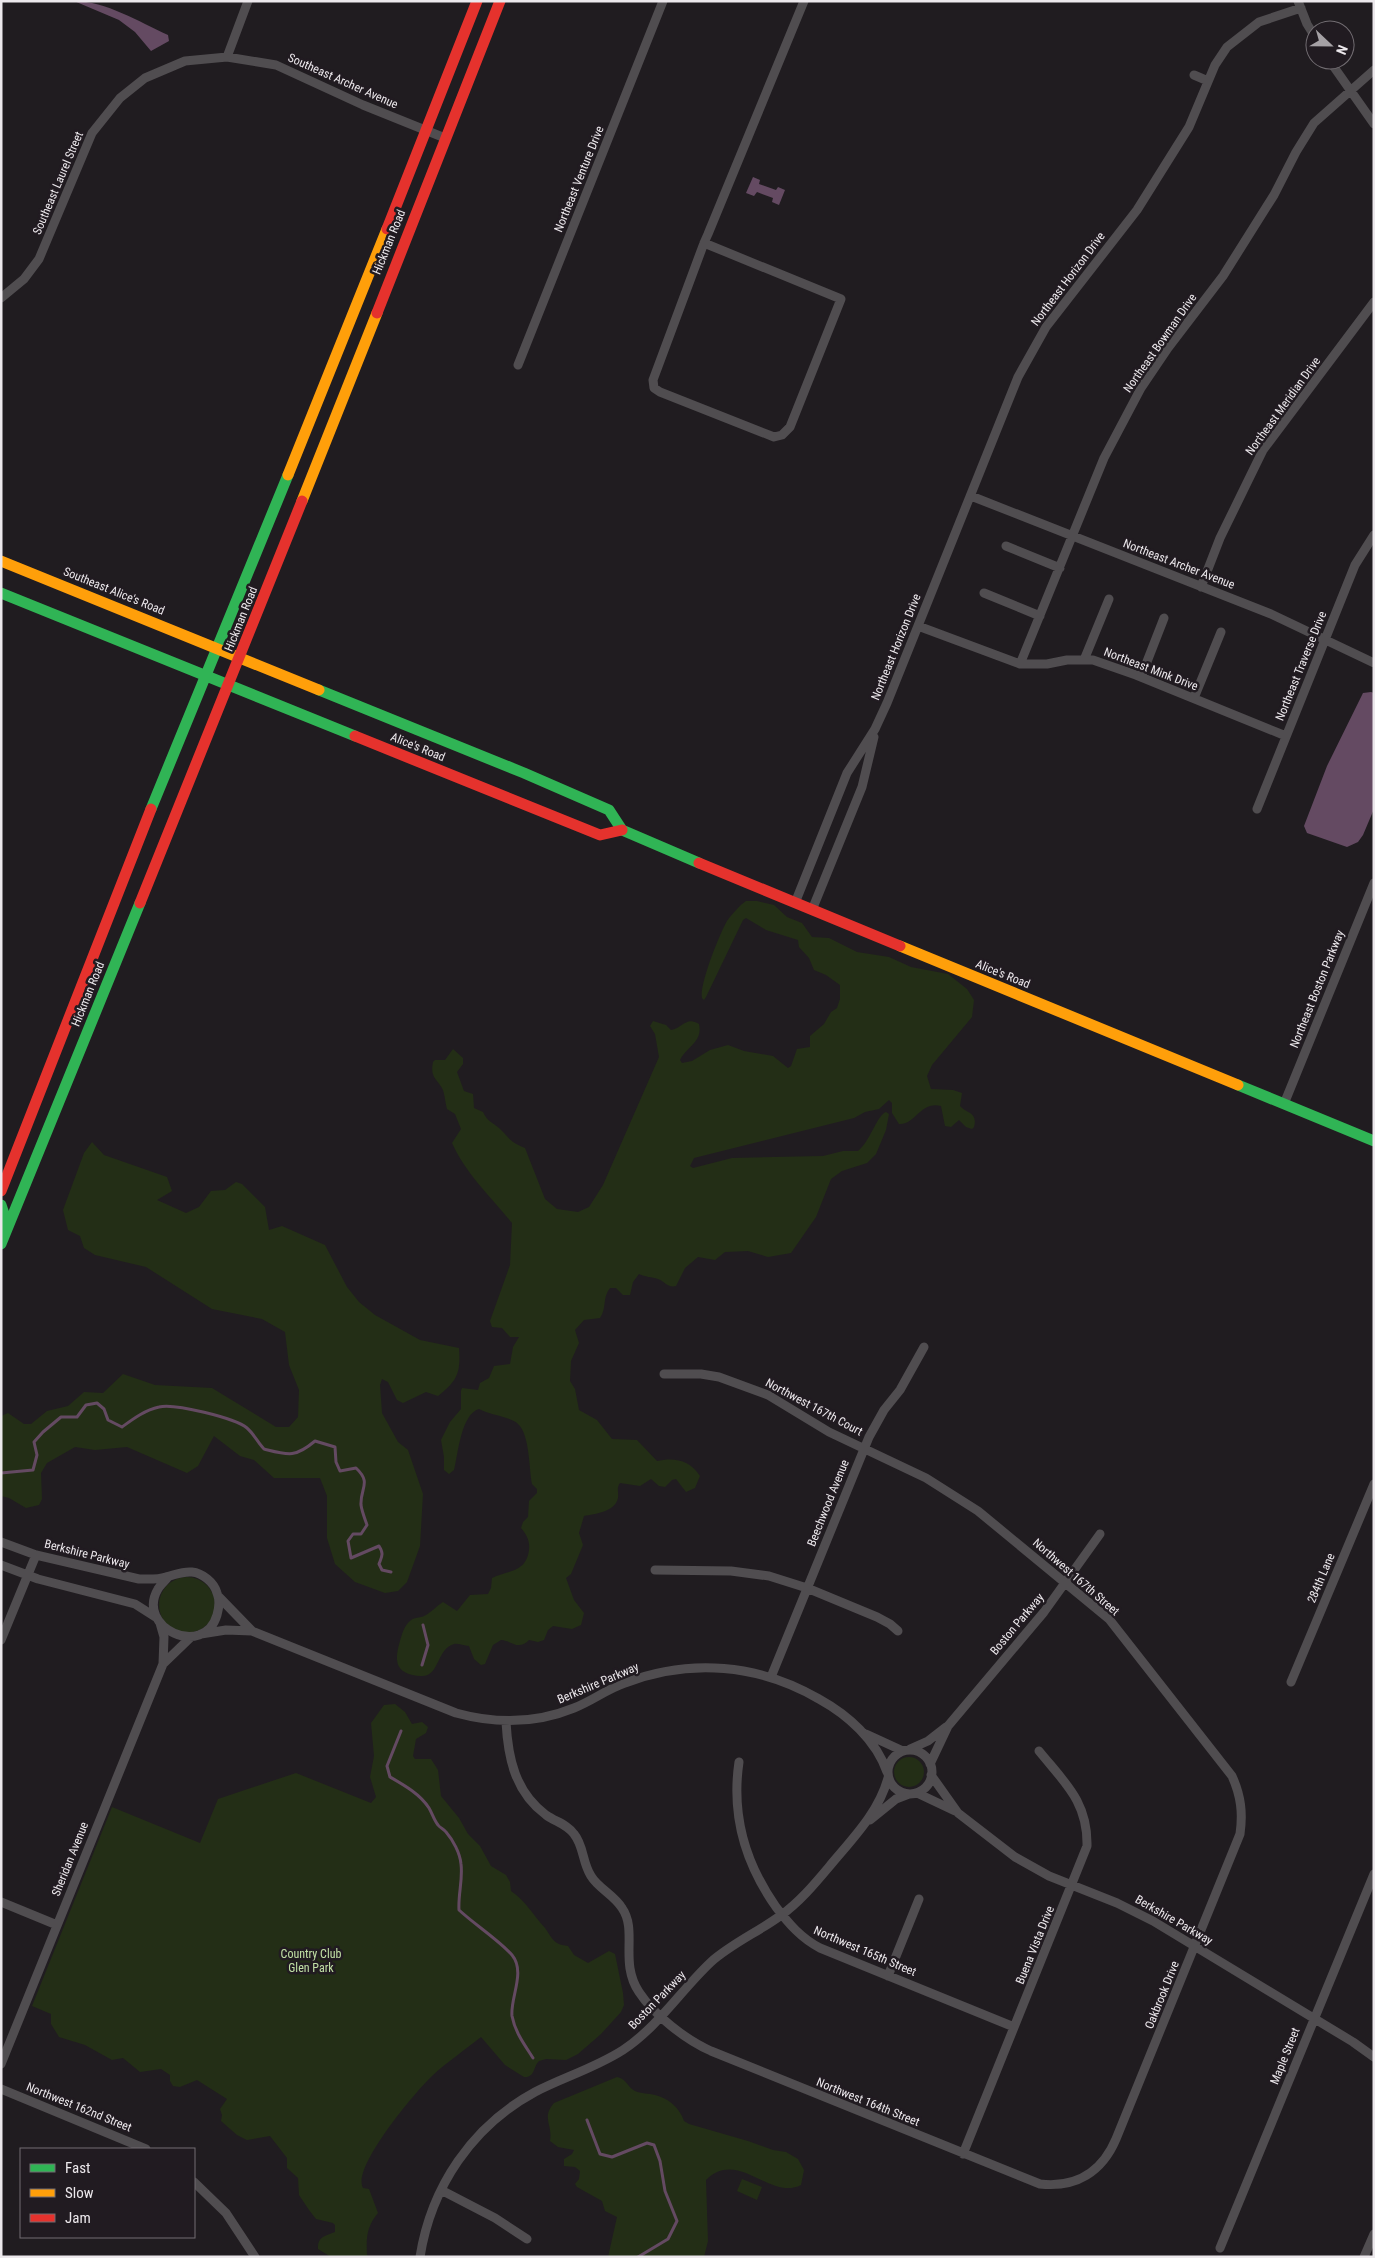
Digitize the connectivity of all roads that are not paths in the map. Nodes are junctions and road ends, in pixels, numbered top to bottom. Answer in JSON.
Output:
{"nodes":[{"id":1,"x":248,"y":1,"type":"edge"},
{"id":2,"x":477,"y":1,"type":"edge"},
{"id":3,"x":500,"y":1,"type":"edge"},
{"id":4,"x":663,"y":1,"type":"edge"},
{"id":5,"x":804,"y":1,"type":"edge"},
{"id":6,"x":1299,"y":5,"type":"edge"},
{"id":7,"x":1306,"y":20,"type":"edge"},
{"id":8,"x":227,"y":57,"type":"junction"},
{"id":9,"x":1336,"y":70,"type":"edge"},
{"id":10,"x":1374,"y":70,"type":"edge"},
{"id":11,"x":1194,"y":75,"type":"dead end"},
{"id":12,"x":1208,"y":82,"type":"junction"},
{"id":13,"x":1350,"y":91,"type":"junction"},
{"id":14,"x":1374,"y":124,"type":"edge"},
{"id":15,"x":426,"y":130,"type":"junction"},
{"id":16,"x":445,"y":138,"type":"junction"},
{"id":17,"x":704,"y":243,"type":"junction"},
{"id":18,"x":1,"y":298,"type":"edge"},
{"id":19,"x":1374,"y":302,"type":"edge"},
{"id":20,"x":518,"y":365,"type":"dead end"},
{"id":21,"x":971,"y":496,"type":"junction"},
{"id":22,"x":1374,"y":535,"type":"edge"},
{"id":23,"x":1073,"y":536,"type":"junction"},
{"id":24,"x":1006,"y":546,"type":"dead end"},
{"id":25,"x":1,"y":561,"type":"edge"},
{"id":26,"x":1060,"y":568,"type":"junction"},
{"id":27,"x":1201,"y":587,"type":"junction"},
{"id":28,"x":1,"y":593,"type":"edge"},
{"id":29,"x":984,"y":593,"type":"dead end"},
{"id":30,"x":1109,"y":599,"type":"dead end"},
{"id":31,"x":1040,"y":616,"type":"junction"},
{"id":32,"x":1164,"y":618,"type":"dead end"},
{"id":33,"x":918,"y":626,"type":"junction"},
{"id":34,"x":1221,"y":632,"type":"dead end"},
{"id":35,"x":1326,"y":639,"type":"junction"},
{"id":36,"x":216,"y":648,"type":"junction"},
{"id":37,"x":240,"y":658,"type":"junction"},
{"id":38,"x":1084,"y":660,"type":"junction"},
{"id":39,"x":1374,"y":663,"type":"edge"},
{"id":40,"x":1020,"y":664,"type":"junction"},
{"id":41,"x":205,"y":675,"type":"junction"},
{"id":42,"x":1141,"y":677,"type":"junction"},
{"id":43,"x":229,"y":684,"type":"junction"},
{"id":44,"x":1194,"y":698,"type":"junction"},
{"id":45,"x":875,"y":729,"type":"junction"},
{"id":46,"x":1286,"y":736,"type":"junction"},
{"id":47,"x":1257,"y":808,"type":"dead end"},
{"id":48,"x":622,"y":830,"type":"junction"},
{"id":49,"x":1374,"y":883,"type":"edge"},
{"id":50,"x":795,"y":903,"type":"junction"},
{"id":51,"x":812,"y":910,"type":"junction"},
{"id":52,"x":51,"y":1067,"type":"junction"},
{"id":53,"x":1284,"y":1104,"type":"junction"},
{"id":54,"x":1374,"y":1141,"type":"edge"},
{"id":55,"x":1,"y":1190,"type":"edge"},
{"id":56,"x":1,"y":1205,"type":"edge"},
{"id":57,"x":14,"y":1214,"type":"junction"},
{"id":58,"x":1,"y":1225,"type":"edge"},
{"id":59,"x":1,"y":1244,"type":"edge"},
{"id":60,"x":924,"y":1347,"type":"dead end"},
{"id":61,"x":664,"y":1374,"type":"dead end"},
{"id":62,"x":864,"y":1447,"type":"junction"},
{"id":63,"x":1374,"y":1484,"type":"edge"},
{"id":64,"x":1100,"y":1534,"type":"dead end"},
{"id":65,"x":1,"y":1542,"type":"edge"},
{"id":66,"x":36,"y":1555,"type":"junction"},
{"id":67,"x":1,"y":1565,"type":"edge"},
{"id":68,"x":656,"y":1570,"type":"dead end"},
{"id":69,"x":28,"y":1575,"type":"junction"},
{"id":70,"x":168,"y":1577,"type":"junction"},
{"id":71,"x":1065,"y":1585,"type":"junction"},
{"id":72,"x":807,"y":1588,"type":"junction"},
{"id":73,"x":218,"y":1596,"type":"junction"},
{"id":74,"x":158,"y":1621,"type":"junction"},
{"id":75,"x":252,"y":1631,"type":"junction"},
{"id":76,"x":898,"y":1631,"type":"dead end"},
{"id":77,"x":201,"y":1634,"type":"junction"},
{"id":78,"x":191,"y":1637,"type":"junction"},
{"id":79,"x":1,"y":1640,"type":"edge"},
{"id":80,"x":163,"y":1664,"type":"junction"},
{"id":81,"x":771,"y":1677,"type":"junction"},
{"id":82,"x":1292,"y":1682,"type":"dead end"},
{"id":83,"x":506,"y":1722,"type":"junction"},
{"id":84,"x":948,"y":1726,"type":"junction"},
{"id":85,"x":863,"y":1733,"type":"junction"},
{"id":86,"x":906,"y":1750,"type":"junction"},
{"id":87,"x":1039,"y":1751,"type":"dead end"},
{"id":88,"x":740,"y":1762,"type":"dead end"},
{"id":89,"x":930,"y":1764,"type":"junction"},
{"id":90,"x":888,"y":1775,"type":"junction"},
{"id":91,"x":932,"y":1775,"type":"junction"},
{"id":92,"x":914,"y":1793,"type":"junction"},
{"id":93,"x":1241,"y":1801,"type":"joint"},
{"id":94,"x":958,"y":1813,"type":"junction"},
{"id":95,"x":866,"y":1823,"type":"junction"},
{"id":96,"x":1374,"y":1874,"type":"edge"},
{"id":97,"x":1072,"y":1886,"type":"junction"},
{"id":98,"x":919,"y":1899,"type":"dead end"},
{"id":99,"x":1,"y":1902,"type":"edge"},
{"id":100,"x":782,"y":1915,"type":"junction"},
{"id":101,"x":57,"y":1925,"type":"junction"},
{"id":102,"x":1195,"y":1946,"type":"junction"},
{"id":103,"x":888,"y":1976,"type":"junction"},
{"id":104,"x":662,"y":2016,"type":"junction"},
{"id":105,"x":1314,"y":2019,"type":"junction"},
{"id":106,"x":1014,"y":2027,"type":"junction"},
{"id":107,"x":1374,"y":2057,"type":"edge"},
{"id":108,"x":1,"y":2064,"type":"edge"},
{"id":109,"x":1,"y":2089,"type":"edge"},
{"id":110,"x":144,"y":2148,"type":"edge"},
{"id":111,"x":963,"y":2154,"type":"junction"},
{"id":112,"x":1075,"y":2181,"type":"joint"},
{"id":113,"x":195,"y":2183,"type":"edge"},
{"id":114,"x":440,"y":2190,"type":"junction"},
{"id":115,"x":1374,"y":2234,"type":"edge"},
{"id":116,"x":527,"y":2239,"type":"dead end"},
{"id":117,"x":1220,"y":2248,"type":"dead end"},
{"id":118,"x":255,"y":2257,"type":"edge"},
{"id":119,"x":420,"y":2257,"type":"edge"},
{"id":120,"x":1364,"y":2257,"type":"edge"}],
"edges":[{"from":1,"to":8,"type":"street"},
{"from":2,"to":15,"type":"main road","name":"Hickman Road"},
{"from":3,"to":16,"type":"main road","name":"Hickman Road"},
{"from":4,"to":20,"type":"street","name":"Northeast Venture Drive"},
{"from":5,"to":17,"type":"street"},
{"from":6,"to":7,"type":"street"},
{"from":6,"to":12,"type":"street","name":"Northeast Horizon Drive"},
{"from":8,"to":15,"type":"street","name":"Southeast Archer Avenue"},
{"from":8,"to":18,"type":"street","name":"Southeast Laurel Street"},
{"from":9,"to":13,"type":"street"},
{"from":10,"to":13,"type":"street","name":"Northeast Bowman Drive"},
{"from":11,"to":12,"type":"street"},
{"from":12,"to":21,"type":"street","name":"Northeast Horizon Drive"},
{"from":13,"to":14,"type":"street"},
{"from":13,"to":23,"type":"street","name":"Northeast Bowman Drive"},
{"from":15,"to":16,"type":"street","name":"Southeast Archer Avenue"},
{"from":15,"to":36,"type":"main road","name":"Hickman Road"},
{"from":16,"to":37,"type":"main road","name":"Hickman Road"},
{"from":17,"to":17,"type":"street"},
{"from":19,"to":27,"type":"street","name":"Northeast Meridian Drive"},
{"from":21,"to":23,"type":"street","name":"Northeast Archer Avenue"},
{"from":21,"to":33,"type":"street","name":"Northeast Horizon Drive"},
{"from":22,"to":35,"type":"street","name":"Northeast Traverse Drive"},
{"from":23,"to":26,"type":"street","name":"Northeast Bowman Drive"},
{"from":23,"to":27,"type":"street","name":"Northeast Archer Avenue"},
{"from":24,"to":26,"type":"street"},
{"from":25,"to":36,"type":"main road","name":"Southeast Alice's Road"},
{"from":26,"to":31,"type":"street","name":"Northeast Bowman Drive"},
{"from":27,"to":35,"type":"street","name":"Northeast Archer Avenue"},
{"from":28,"to":41,"type":"main road"},
{"from":29,"to":31,"type":"street"},
{"from":30,"to":38,"type":"street"},
{"from":31,"to":40,"type":"street","name":"Northeast Bowman Drive"},
{"from":32,"to":42,"type":"street"},
{"from":33,"to":40,"type":"street","name":"Northeast Mink Drive"},
{"from":33,"to":45,"type":"street","name":"Northeast Horizon Drive"},
{"from":34,"to":44,"type":"street"},
{"from":35,"to":39,"type":"street","name":"Northeast Archer Avenue"},
{"from":35,"to":46,"type":"street","name":"Northeast Traverse Drive"},
{"from":36,"to":37,"type":"main road","name":"Alice's Road"},
{"from":36,"to":41,"type":"main road","name":"Hickman Road"},
{"from":37,"to":43,"type":"main road","name":"Hickman Road"},
{"from":37,"to":48,"type":"main road","name":"Alice's Road"},
{"from":38,"to":40,"type":"street","name":"Northeast Mink Drive"},
{"from":38,"to":42,"type":"street","name":"Northeast Mink Drive"},
{"from":41,"to":43,"type":"main road","name":"Alice's Road"},
{"from":41,"to":52,"type":"main road","name":"Hickman Road"},
{"from":42,"to":44,"type":"street","name":"Northeast Mink Drive"},
{"from":43,"to":48,"type":"main road","name":"Alice's Road"},
{"from":43,"to":57,"type":"main road","name":"Hickman Road"},
{"from":44,"to":46,"type":"street","name":"Northeast Mink Drive"},
{"from":45,"to":50,"type":"street","name":"Northeast Horizon Drive"},
{"from":45,"to":51,"type":"street","name":"Northeast Horizon Drive"},
{"from":46,"to":47,"type":"street","name":"Northeast Traverse Drive"},
{"from":48,"to":50,"type":"main road","name":"Alice's Road"},
{"from":49,"to":53,"type":"street","name":"Northeast Boston Parkway"},
{"from":50,"to":51,"type":"main road","name":"Alice's Road"},
{"from":51,"to":53,"type":"main road","name":"Alice's Road"},
{"from":52,"to":55,"type":"main road","name":"Hickman Road"},
{"from":52,"to":57,"type":"main road"},
{"from":53,"to":54,"type":"main road","name":"Alice's Road"},
{"from":56,"to":58,"type":"main road"},
{"from":57,"to":59,"type":"main road","name":"Hickman Road"},
{"from":60,"to":62,"type":"street","name":"Beechwood Avenue"},
{"from":61,"to":62,"type":"street","name":"Northwest 167th Court"},
{"from":62,"to":71,"type":"street","name":"Northwest 167th Street"},
{"from":62,"to":72,"type":"street","name":"Beechwood Avenue"},
{"from":63,"to":82,"type":"street","name":"284th Lane"},
{"from":64,"to":71,"type":"street","name":"Boston Parkway"},
{"from":65,"to":66,"type":"street","name":"Berkshire Parkway"},
{"from":66,"to":69,"type":"street"},
{"from":66,"to":70,"type":"street","name":"Berkshire Parkway"},
{"from":67,"to":69,"type":"street"},
{"from":68,"to":72,"type":"street"},
{"from":69,"to":74,"type":"street"},
{"from":69,"to":79,"type":"street"},
{"from":70,"to":73,"type":"street"},
{"from":70,"to":74,"type":"street"},
{"from":71,"to":84,"type":"street","name":"Boston Parkway"},
{"from":71,"to":93,"type":"street","name":"Northwest 167th Street"},
{"from":72,"to":76,"type":"street"},
{"from":72,"to":81,"type":"street","name":"Beechwood Avenue"},
{"from":73,"to":75,"type":"street","name":"Berkshire Parkway"},
{"from":73,"to":77,"type":"street"},
{"from":74,"to":78,"type":"street"},
{"from":74,"to":80,"type":"street","name":"Sheridan Avenue"},
{"from":75,"to":77,"type":"street","name":"Berkshire Parkway"},
{"from":75,"to":83,"type":"street","name":"Berkshire Parkway"},
{"from":77,"to":78,"type":"street"},
{"from":78,"to":80,"type":"street","name":"Sheridan Avenue"},
{"from":80,"to":101,"type":"street","name":"Sheridan Avenue"},
{"from":81,"to":83,"type":"street","name":"Berkshire Parkway"},
{"from":81,"to":85,"type":"street","name":"Berkshire Parkway"},
{"from":83,"to":104,"type":"street","name":"Northwest 164th Street"},
{"from":84,"to":86,"type":"street","name":"Boston Parkway"},
{"from":84,"to":89,"type":"street","name":"Boston Parkway"},
{"from":85,"to":86,"type":"street","name":"Berkshire Parkway"},
{"from":85,"to":90,"type":"street","name":"Berkshire Parkway"},
{"from":86,"to":89,"type":"street"},
{"from":86,"to":90,"type":"street"},
{"from":87,"to":97,"type":"street","name":"Buena Vista Drive"},
{"from":88,"to":100,"type":"street","name":"Northwest 165th Street"},
{"from":89,"to":91,"type":"street"},
{"from":90,"to":92,"type":"street"},
{"from":90,"to":95,"type":"street","name":"Boston Parkway"},
{"from":91,"to":92,"type":"street"},
{"from":91,"to":94,"type":"street","name":"Berkshire Parkway"},
{"from":92,"to":94,"type":"street","name":"Berkshire Parkway"},
{"from":92,"to":95,"type":"street","name":"Boston Parkway"},
{"from":93,"to":102,"type":"street","name":"Oakbrook Drive"},
{"from":94,"to":97,"type":"street","name":"Berkshire Parkway"},
{"from":95,"to":100,"type":"street","name":"Boston Parkway"},
{"from":96,"to":105,"type":"street","name":"Maple Street"},
{"from":97,"to":102,"type":"street","name":"Berkshire Parkway"},
{"from":97,"to":106,"type":"street","name":"Buena Vista Drive"},
{"from":98,"to":103,"type":"street"},
{"from":99,"to":101,"type":"street"},
{"from":100,"to":103,"type":"street","name":"Northwest 165th Street"},
{"from":100,"to":104,"type":"street","name":"Boston Parkway"},
{"from":101,"to":108,"type":"street","name":"Sheridan Avenue"},
{"from":102,"to":105,"type":"street","name":"Berkshire Parkway"},
{"from":102,"to":112,"type":"street","name":"Oakbrook Drive"},
{"from":103,"to":106,"type":"street","name":"Northwest 165th Street"},
{"from":104,"to":111,"type":"street","name":"Northwest 164th Street"},
{"from":104,"to":114,"type":"street","name":"Boston Parkway"},
{"from":105,"to":107,"type":"street","name":"Berkshire Parkway"},
{"from":105,"to":117,"type":"street","name":"Maple Street"},
{"from":106,"to":111,"type":"street","name":"Buena Vista Drive"},
{"from":109,"to":110,"type":"street","name":"Northwest 162nd Street"},
{"from":111,"to":112,"type":"street","name":"Northwest 164th Street"},
{"from":113,"to":118,"type":"street"},
{"from":114,"to":116,"type":"street"},
{"from":114,"to":119,"type":"street","name":"Boston Parkway"},
{"from":115,"to":120,"type":"street"}]}
